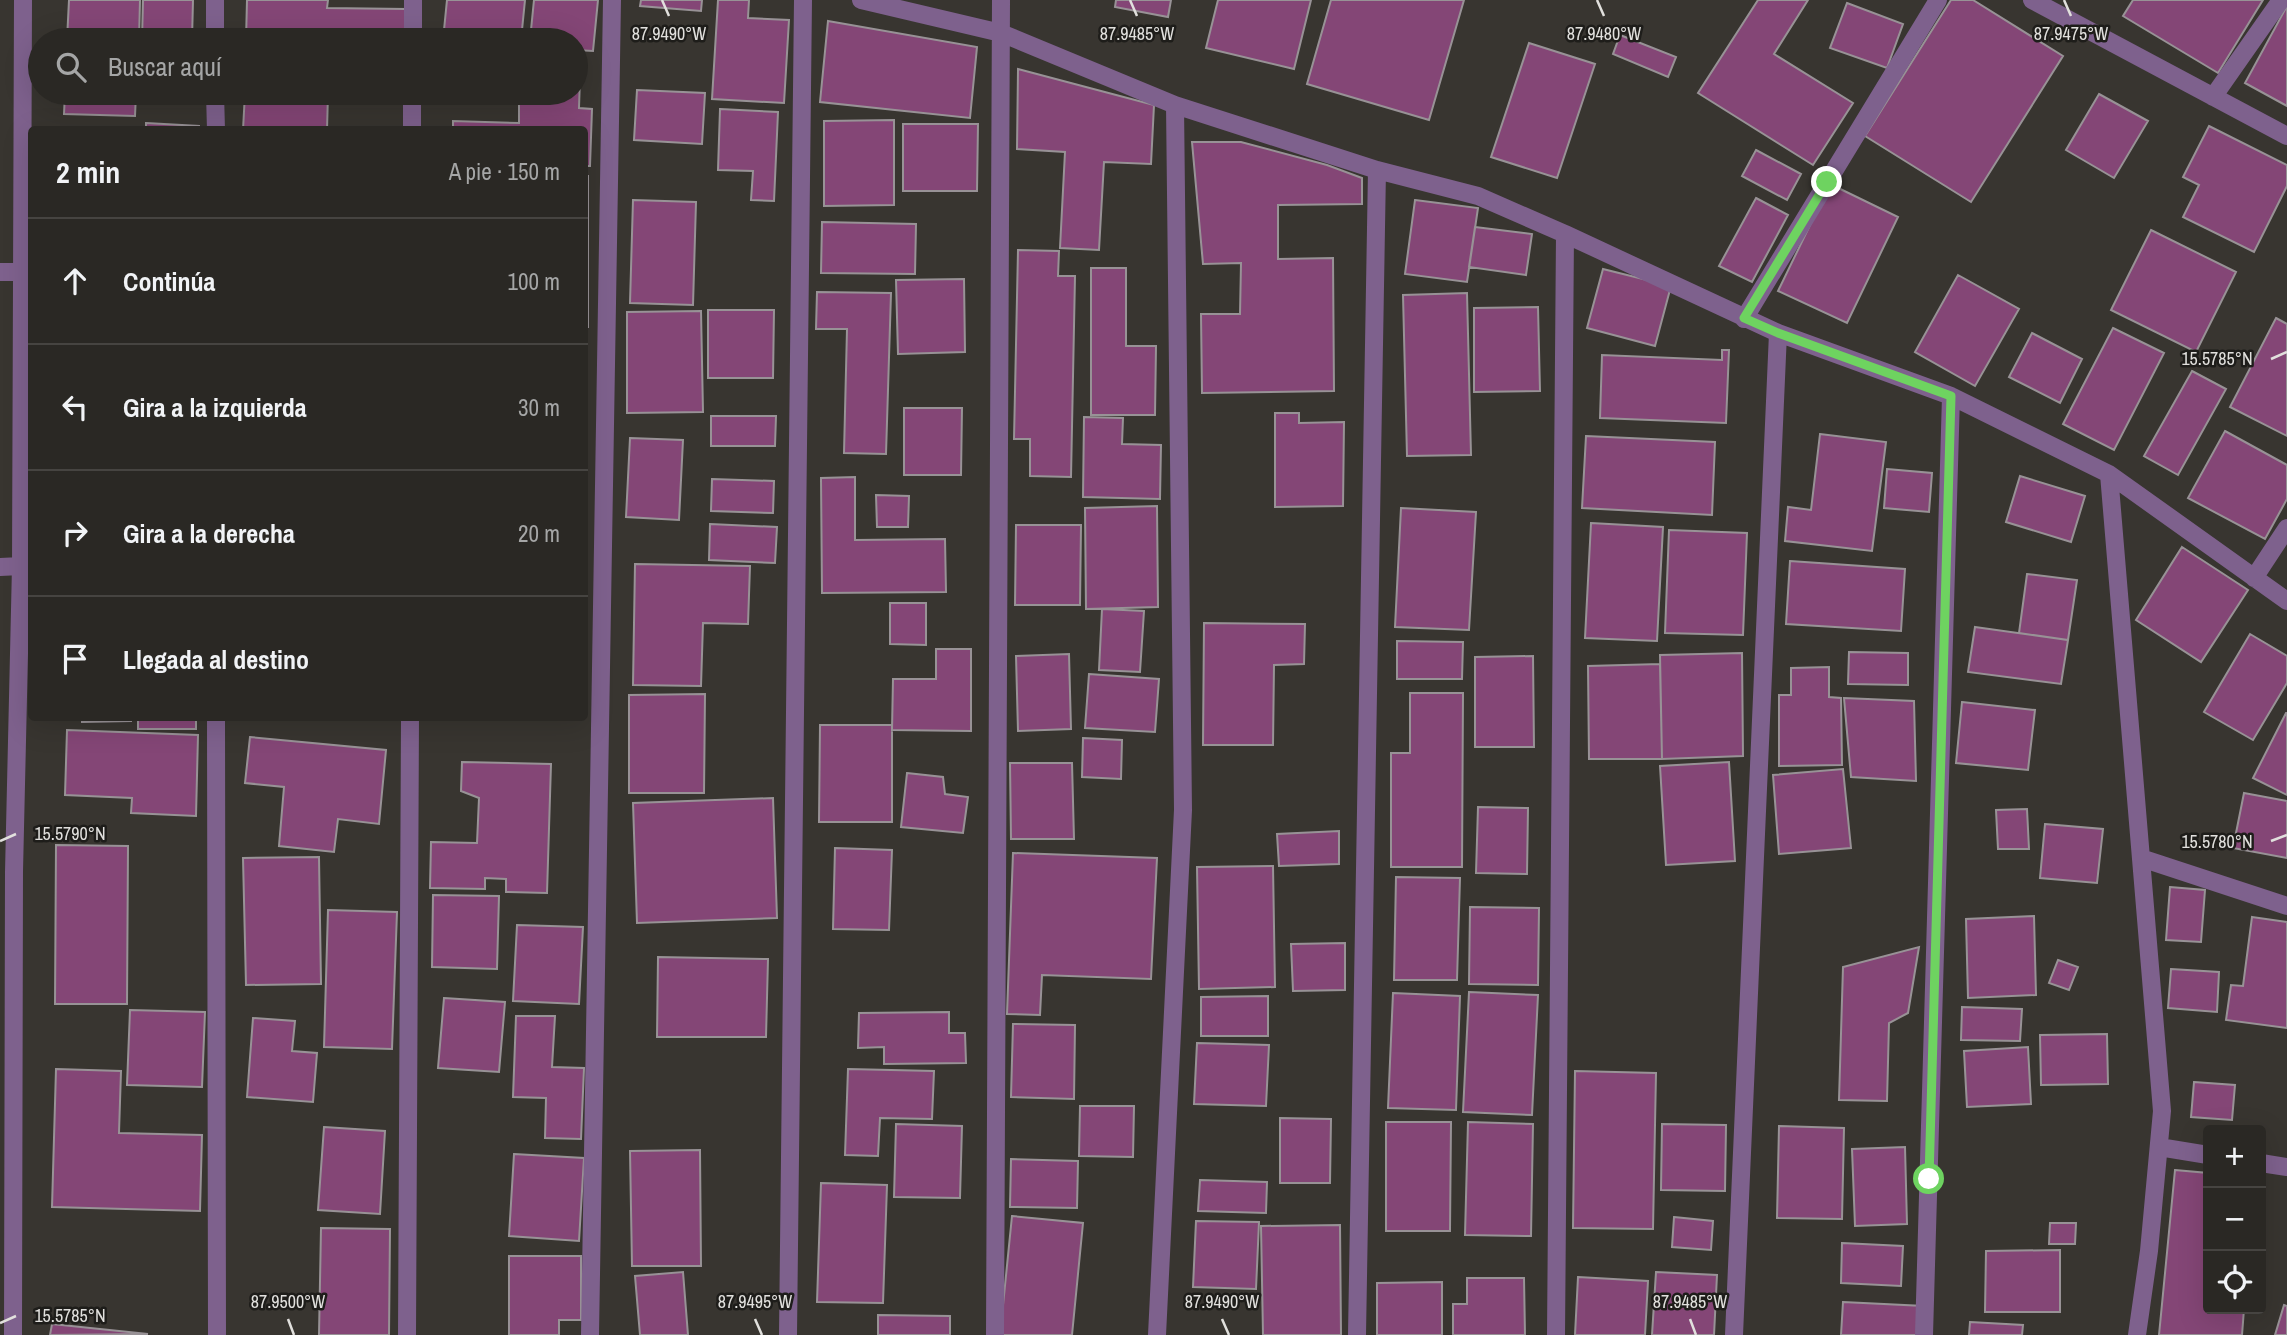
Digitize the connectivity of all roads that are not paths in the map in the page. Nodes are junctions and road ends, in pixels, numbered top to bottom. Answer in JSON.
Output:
{"nodes":[{"id":1,"x":23,"y":0,"type":"edge"},
{"id":2,"x":215,"y":0,"type":"edge"},
{"id":3,"x":413,"y":0,"type":"edge"},
{"id":4,"x":612,"y":0,"type":"edge"},
{"id":5,"x":803,"y":0,"type":"edge"},
{"id":6,"x":861,"y":0,"type":"edge"},
{"id":7,"x":1001,"y":0,"type":"edge"},
{"id":8,"x":1938,"y":0,"type":"edge"},
{"id":9,"x":2032,"y":0,"type":"edge"},
{"id":10,"x":2281,"y":0,"type":"edge"},
{"id":11,"x":215,"y":28,"type":"edge"},
{"id":12,"x":413,"y":28,"type":"edge"},
{"id":13,"x":1001,"y":33,"type":"junction"},
{"id":14,"x":2213,"y":97,"type":"junction"},
{"id":15,"x":215,"y":105,"type":"edge"},
{"id":16,"x":412,"y":105,"type":"edge"},
{"id":17,"x":1175,"y":105,"type":"junction"},
{"id":18,"x":216,"y":126,"type":"edge"},
{"id":19,"x":412,"y":126,"type":"edge"},
{"id":20,"x":2287,"y":136,"type":"edge"},
{"id":21,"x":1377,"y":170,"type":"junction"},
{"id":22,"x":1565,"y":233,"type":"junction"},
{"id":23,"x":0,"y":272,"type":"edge"},
{"id":24,"x":21,"y":272,"type":"junction"},
{"id":25,"x":1744,"y":318,"type":"junction"},
{"id":26,"x":1778,"y":333,"type":"junction"},
{"id":27,"x":1951,"y":396,"type":"junction"},
{"id":28,"x":2109,"y":474,"type":"junction"},
{"id":29,"x":2287,"y":528,"type":"edge"},
{"id":30,"x":21,"y":566,"type":"junction"},
{"id":31,"x":0,"y":567,"type":"edge"},
{"id":32,"x":2254,"y":578,"type":"junction"},
{"id":33,"x":2287,"y":601,"type":"edge"},
{"id":34,"x":216,"y":721,"type":"edge"},
{"id":35,"x":410,"y":721,"type":"edge"},
{"id":36,"x":2141,"y":858,"type":"junction"},
{"id":37,"x":7,"y":872,"type":"edge"},
{"id":38,"x":2287,"y":906,"type":"edge"},
{"id":39,"x":2159,"y":1147,"type":"junction"},
{"id":40,"x":2203,"y":1154,"type":"edge"},
{"id":41,"x":2266,"y":1164,"type":"edge"},
{"id":42,"x":2287,"y":1167,"type":"edge"},
{"id":43,"x":7,"y":1186,"type":"edge"},
{"id":44,"x":13,"y":1335,"type":"edge"},
{"id":45,"x":217,"y":1335,"type":"edge"},
{"id":46,"x":407,"y":1335,"type":"edge"},
{"id":47,"x":590,"y":1335,"type":"edge"},
{"id":48,"x":788,"y":1335,"type":"edge"},
{"id":49,"x":995,"y":1335,"type":"edge"},
{"id":50,"x":1157,"y":1335,"type":"edge"},
{"id":51,"x":1357,"y":1335,"type":"edge"},
{"id":52,"x":1556,"y":1335,"type":"edge"},
{"id":53,"x":1734,"y":1335,"type":"edge"},
{"id":54,"x":1924,"y":1335,"type":"edge"},
{"id":55,"x":2137,"y":1335,"type":"edge"}],
"edges":[{"from":1,"to":24,"type":"street"},
{"from":2,"to":11,"type":"street"},
{"from":3,"to":12,"type":"street"},
{"from":4,"to":47,"type":"street"},
{"from":5,"to":48,"type":"street"},
{"from":6,"to":13,"type":"street"},
{"from":7,"to":13,"type":"street"},
{"from":8,"to":25,"type":"street"},
{"from":9,"to":14,"type":"street"},
{"from":10,"to":14,"type":"street"},
{"from":13,"to":17,"type":"street"},
{"from":13,"to":49,"type":"street"},
{"from":14,"to":20,"type":"street"},
{"from":15,"to":18,"type":"street"},
{"from":16,"to":19,"type":"street"},
{"from":17,"to":21,"type":"street"},
{"from":17,"to":50,"type":"street"},
{"from":21,"to":22,"type":"street"},
{"from":21,"to":51,"type":"street"},
{"from":22,"to":25,"type":"street"},
{"from":22,"to":52,"type":"street"},
{"from":23,"to":24,"type":"street"},
{"from":24,"to":30,"type":"street"},
{"from":25,"to":26,"type":"street"},
{"from":26,"to":27,"type":"street"},
{"from":26,"to":53,"type":"street"},
{"from":27,"to":28,"type":"street"},
{"from":27,"to":54,"type":"street"},
{"from":28,"to":32,"type":"street"},
{"from":28,"to":36,"type":"street"},
{"from":29,"to":32,"type":"street"},
{"from":30,"to":31,"type":"street"},
{"from":30,"to":37,"type":"street"},
{"from":32,"to":33,"type":"street"},
{"from":34,"to":45,"type":"street"},
{"from":35,"to":46,"type":"street"},
{"from":36,"to":38,"type":"street"},
{"from":36,"to":39,"type":"street"},
{"from":37,"to":43,"type":"street"},
{"from":39,"to":40,"type":"street"},
{"from":39,"to":55,"type":"street"},
{"from":41,"to":42,"type":"street"},
{"from":43,"to":44,"type":"street"}]}
